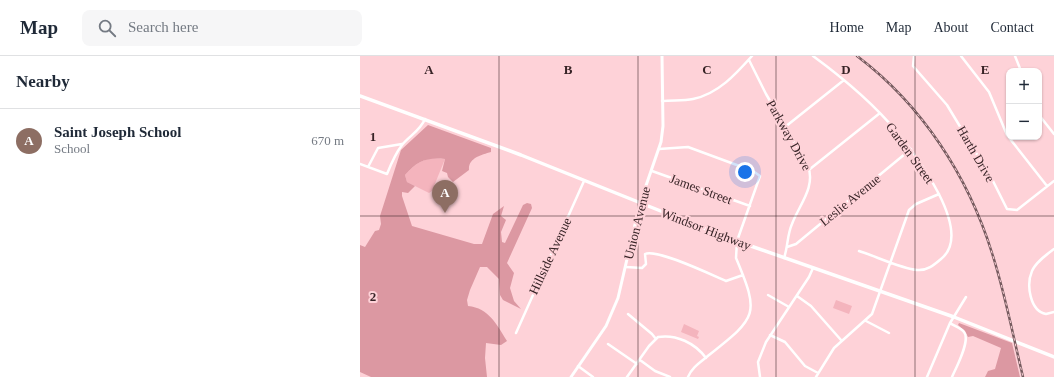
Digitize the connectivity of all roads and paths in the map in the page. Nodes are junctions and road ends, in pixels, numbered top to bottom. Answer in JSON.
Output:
{"nodes":[{"id":1,"x":662,"y":56,"type":"edge"},
{"id":2,"x":752,"y":56,"type":"edge"},
{"id":3,"x":813,"y":56,"type":"edge"},
{"id":4,"x":914,"y":56,"type":"edge"},
{"id":5,"x":961,"y":56,"type":"edge"},
{"id":6,"x":1015,"y":56,"type":"edge"},
{"id":7,"x":749,"y":60,"type":"junction"},
{"id":8,"x":1020,"y":68,"type":"edge"},
{"id":9,"x":844,"y":80,"type":"junction"},
{"id":10,"x":360,"y":96,"type":"edge"},
{"id":11,"x":662,"y":101,"type":"junction"},
{"id":12,"x":880,"y":113,"type":"junction"},
{"id":13,"x":1042,"y":119,"type":"edge"},
{"id":14,"x":425,"y":120,"type":"junction"},
{"id":15,"x":785,"y":127,"type":"junction"},
{"id":16,"x":1054,"y":134,"type":"edge"},
{"id":17,"x":402,"y":144,"type":"junction"},
{"id":18,"x":659,"y":149,"type":"junction"},
{"id":19,"x":911,"y":149,"type":"junction"},
{"id":20,"x":360,"y":164,"type":"edge"},
{"id":21,"x":368,"y":167,"type":"junction"},
{"id":22,"x":810,"y":169,"type":"junction"},
{"id":23,"x":652,"y":171,"type":"junction"},
{"id":24,"x":584,"y":180,"type":"junction"},
{"id":25,"x":1054,"y":181,"type":"edge"},
{"id":26,"x":1047,"y":186,"type":"junction"},
{"id":27,"x":939,"y":194,"type":"junction"},
{"id":28,"x":640,"y":203,"type":"junction"},
{"id":29,"x":750,"y":206,"type":"junction"},
{"id":30,"x":737,"y":241,"type":"junction"},
{"id":31,"x":787,"y":247,"type":"junction"},
{"id":32,"x":1054,"y":250,"type":"edge"},
{"id":33,"x":860,"y":251,"type":"dead end"},
{"id":34,"x":784,"y":258,"type":"junction"},
{"id":35,"x":890,"y":262,"type":"junction"},
{"id":36,"x":626,"y":268,"type":"junction"},
{"id":37,"x":813,"y":268,"type":"junction"},
{"id":38,"x":743,"y":275,"type":"junction"},
{"id":39,"x":880,"y":291,"type":"junction"},
{"id":40,"x":768,"y":295,"type":"dead end"},
{"id":41,"x":797,"y":296,"type":"junction"},
{"id":42,"x":966,"y":297,"type":"dead end"},
{"id":43,"x":789,"y":307,"type":"junction"},
{"id":44,"x":1054,"y":312,"type":"edge"},
{"id":45,"x":628,"y":314,"type":"dead end"},
{"id":46,"x":954,"y":317,"type":"junction"},
{"id":47,"x":866,"y":321,"type":"junction"},
{"id":48,"x":950,"y":323,"type":"junction"},
{"id":49,"x":516,"y":333,"type":"dead end"},
{"id":50,"x":889,"y":334,"type":"dead end"},
{"id":51,"x":770,"y":335,"type":"junction"},
{"id":52,"x":656,"y":339,"type":"junction"},
{"id":53,"x":841,"y":340,"type":"junction"},
{"id":54,"x":608,"y":344,"type":"dead end"},
{"id":55,"x":1054,"y":356,"type":"edge"},
{"id":56,"x":706,"y":358,"type":"junction"},
{"id":57,"x":640,"y":360,"type":"junction"},
{"id":58,"x":637,"y":364,"type":"junction"},
{"id":59,"x":578,"y":366,"type":"junction"},
{"id":60,"x":818,"y":373,"type":"junction"},
{"id":61,"x":571,"y":377,"type":"edge"},
{"id":62,"x":593,"y":377,"type":"edge"},
{"id":63,"x":627,"y":377,"type":"edge"},
{"id":64,"x":670,"y":377,"type":"edge"},
{"id":65,"x":688,"y":377,"type":"edge"},
{"id":66,"x":760,"y":377,"type":"edge"},
{"id":67,"x":816,"y":377,"type":"edge"},
{"id":68,"x":927,"y":377,"type":"edge"},
{"id":69,"x":952,"y":377,"type":"edge"}],
"edges":[{"from":1,"to":11,"type":"street","name":"Union Avenue"},
{"from":2,"to":7,"type":"street"},
{"from":3,"to":9,"type":"street","name":"Garden Street"},
{"from":4,"to":26,"type":"street","name":"Harth Drive"},
{"from":5,"to":26,"type":"street"},
{"from":6,"to":8,"type":"street"},
{"from":7,"to":11,"type":"street"},
{"from":7,"to":15,"type":"street","name":"Parkway Drive"},
{"from":9,"to":12,"type":"street","name":"Garden Street"},
{"from":9,"to":15,"type":"street"},
{"from":10,"to":14,"type":"main road","name":"Windsor Highway"},
{"from":11,"to":18,"type":"street","name":"Union Avenue"},
{"from":12,"to":19,"type":"street","name":"Garden Street"},
{"from":12,"to":22,"type":"street"},
{"from":13,"to":16,"type":"street"},
{"from":14,"to":17,"type":"street"},
{"from":14,"to":24,"type":"main road","name":"Windsor Highway"},
{"from":15,"to":22,"type":"street","name":"Parkway Drive"},
{"from":17,"to":21,"type":"street"},
{"from":17,"to":21,"type":"street"},
{"from":18,"to":23,"type":"street","name":"Union Avenue"},
{"from":18,"to":29,"type":"street"},
{"from":19,"to":27,"type":"street","name":"Garden Street"},
{"from":19,"to":31,"type":"street","name":"Leslie Avenue"},
{"from":20,"to":21,"type":"street"},
{"from":22,"to":31,"type":"street","name":"Parkway Drive"},
{"from":23,"to":28,"type":"street","name":"Union Avenue"},
{"from":23,"to":29,"type":"street","name":"James Street"},
{"from":24,"to":28,"type":"main road","name":"Windsor Highway"},
{"from":24,"to":49,"type":"street","name":"Hillside Avenue"},
{"from":25,"to":26,"type":"street","name":"Harth Drive"},
{"from":27,"to":35,"type":"street"},
{"from":27,"to":35,"type":"street","name":"Garden Street"},
{"from":28,"to":30,"type":"main road","name":"Windsor Highway"},
{"from":28,"to":36,"type":"street","name":"Union Avenue"},
{"from":29,"to":30,"type":"street"},
{"from":30,"to":34,"type":"main road","name":"Windsor Highway"},
{"from":30,"to":38,"type":"street"},
{"from":31,"to":34,"type":"street","name":"Parkway Drive"},
{"from":32,"to":44,"type":"street"},
{"from":33,"to":35,"type":"street","name":"Garden Street"},
{"from":34,"to":37,"type":"main road","name":"Windsor Highway"},
{"from":35,"to":39,"type":"street"},
{"from":36,"to":38,"type":"street"},
{"from":36,"to":59,"type":"street","name":"Union Avenue"},
{"from":37,"to":39,"type":"main road","name":"Windsor Highway"},
{"from":37,"to":41,"type":"street"},
{"from":38,"to":56,"type":"street"},
{"from":39,"to":46,"type":"main road","name":"Windsor Highway"},
{"from":39,"to":47,"type":"street"},
{"from":40,"to":43,"type":"street"},
{"from":41,"to":43,"type":"street"},
{"from":41,"to":53,"type":"street"},
{"from":42,"to":46,"type":"street"},
{"from":43,"to":51,"type":"street"},
{"from":45,"to":52,"type":"street"},
{"from":46,"to":48,"type":"street"},
{"from":46,"to":55,"type":"main road","name":"Windsor Highway"},
{"from":47,"to":50,"type":"street"},
{"from":47,"to":53,"type":"street"},
{"from":48,"to":68,"type":"street"},
{"from":48,"to":69,"type":"street"},
{"from":51,"to":60,"type":"street"},
{"from":51,"to":66,"type":"street"},
{"from":52,"to":56,"type":"street"},
{"from":52,"to":57,"type":"street"},
{"from":53,"to":60,"type":"street"},
{"from":54,"to":58,"type":"street"},
{"from":56,"to":65,"type":"street"},
{"from":57,"to":58,"type":"street"},
{"from":57,"to":64,"type":"street"},
{"from":58,"to":63,"type":"street"},
{"from":59,"to":61,"type":"street","name":"Union Avenue"},
{"from":59,"to":62,"type":"street"},
{"from":60,"to":67,"type":"street"}]}
